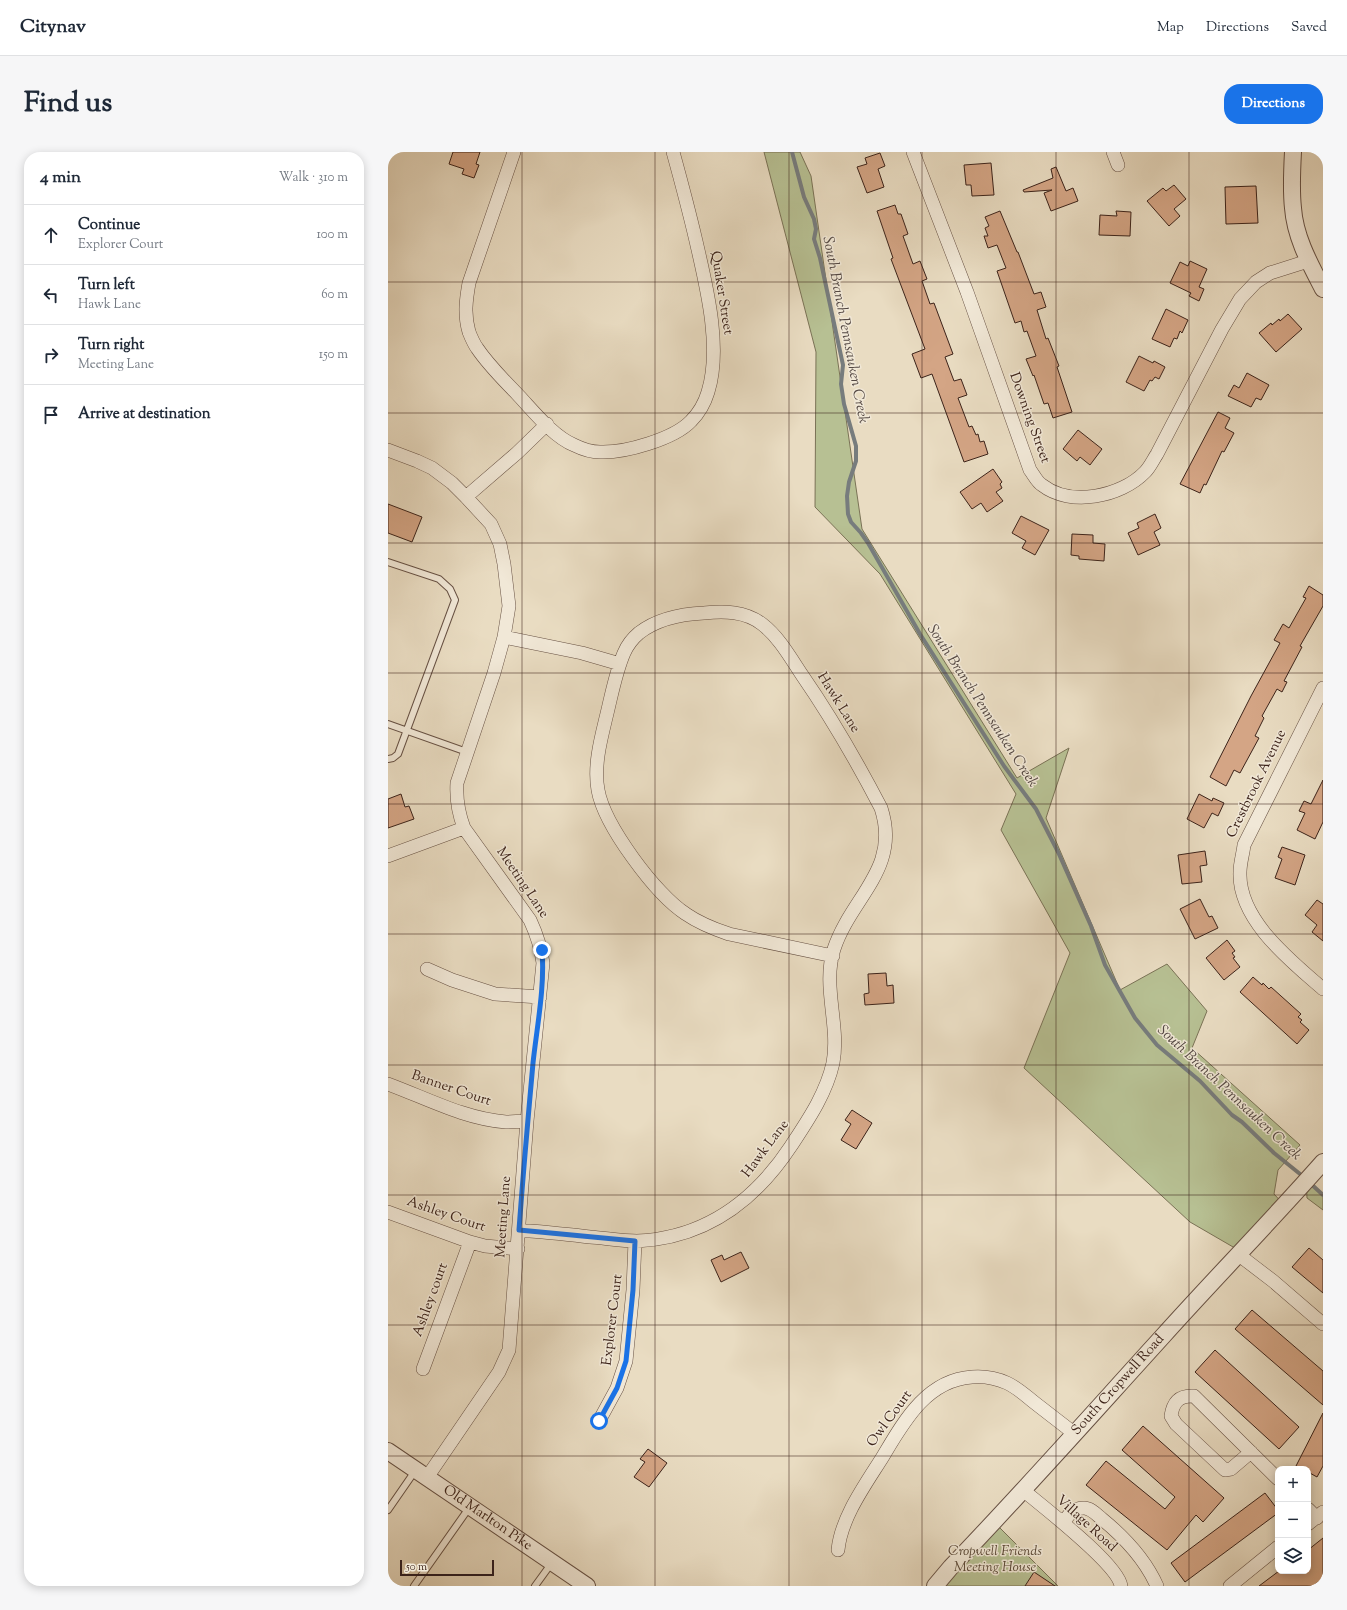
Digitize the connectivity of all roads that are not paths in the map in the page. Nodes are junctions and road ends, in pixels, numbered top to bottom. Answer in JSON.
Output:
{"nodes":[{"id":1,"x":514,"y":152,"type":"edge"},
{"id":2,"x":673,"y":152,"type":"edge"},
{"id":3,"x":1113,"y":152,"type":"edge"},
{"id":4,"x":1293,"y":152,"type":"edge"},
{"id":5,"x":916,"y":153,"type":"edge"},
{"id":6,"x":1118,"y":165,"type":"dead end"},
{"id":7,"x":1308,"y":261,"type":"junction"},
{"id":8,"x":1323,"y":289,"type":"edge"},
{"id":9,"x":547,"y":424,"type":"junction"},
{"id":10,"x":388,"y":450,"type":"edge"},
{"id":11,"x":466,"y":496,"type":"junction"},
{"id":12,"x":388,"y":562,"type":"edge"},
{"id":13,"x":504,"y":637,"type":"junction"},
{"id":14,"x":620,"y":664,"type":"junction"},
{"id":15,"x":1323,"y":688,"type":"edge"},
{"id":16,"x":388,"y":724,"type":"edge"},
{"id":17,"x":407,"y":731,"type":"junction"},
{"id":18,"x":467,"y":752,"type":"junction"},
{"id":19,"x":388,"y":759,"type":"edge"},
{"id":20,"x":464,"y":828,"type":"junction"},
{"id":21,"x":388,"y":856,"type":"edge"},
{"id":22,"x":832,"y":956,"type":"junction"},
{"id":23,"x":427,"y":969,"type":"dead end"},
{"id":24,"x":1323,"y":989,"type":"edge"},
{"id":25,"x":540,"y":997,"type":"junction"},
{"id":26,"x":388,"y":1084,"type":"edge"},
{"id":27,"x":527,"y":1121,"type":"junction"},
{"id":28,"x":1323,"y":1162,"type":"edge"},
{"id":29,"x":388,"y":1212,"type":"edge"},
{"id":30,"x":519,"y":1230,"type":"junction"},
{"id":31,"x":635,"y":1241,"type":"junction"},
{"id":32,"x":470,"y":1242,"type":"junction"},
{"id":33,"x":518,"y":1249,"type":"junction"},
{"id":34,"x":1239,"y":1255,"type":"junction"},
{"id":35,"x":1323,"y":1324,"type":"edge"},
{"id":36,"x":422,"y":1369,"type":"dead end"},
{"id":37,"x":599,"y":1421,"type":"dead end"},
{"id":38,"x":1075,"y":1434,"type":"junction"},
{"id":39,"x":388,"y":1451,"type":"edge"},
{"id":40,"x":1251,"y":1452,"type":"junction"},
{"id":41,"x":422,"y":1473,"type":"junction"},
{"id":42,"x":1275,"y":1476,"type":"edge"},
{"id":43,"x":1023,"y":1490,"type":"junction"},
{"id":44,"x":470,"y":1506,"type":"junction"},
{"id":45,"x":388,"y":1510,"type":"edge"},
{"id":46,"x":1062,"y":1523,"type":"junction"},
{"id":47,"x":1275,"y":1548,"type":"edge"},
{"id":48,"x":838,"y":1550,"type":"dead end"},
{"id":49,"x":552,"y":1562,"type":"junction"},
{"id":50,"x":414,"y":1586,"type":"edge"},
{"id":51,"x":536,"y":1586,"type":"edge"},
{"id":52,"x":587,"y":1586,"type":"edge"},
{"id":53,"x":935,"y":1586,"type":"edge"},
{"id":54,"x":1121,"y":1586,"type":"edge"},
{"id":55,"x":1157,"y":1586,"type":"edge"},
{"id":56,"x":1230,"y":1586,"type":"edge"}],
"edges":[{"from":1,"to":9,"type":"street","name":"Quaker Street"},
{"from":2,"to":9,"type":"street","name":"Quaker Street"},
{"from":3,"to":6,"type":"street"},
{"from":4,"to":7,"type":"street"},
{"from":5,"to":7,"type":"street","name":"Downing Street"},
{"from":7,"to":8,"type":"street"},
{"from":9,"to":11,"type":"street"},
{"from":10,"to":11,"type":"street","name":"Meeting Lane"},
{"from":11,"to":13,"type":"street","name":"Meeting Lane"},
{"from":12,"to":17,"type":"lane"},
{"from":13,"to":14,"type":"street"},
{"from":13,"to":18,"type":"street","name":"Meeting Lane"},
{"from":14,"to":22,"type":"street","name":"Hawk Lane"},
{"from":14,"to":22,"type":"street","name":"Hawk Lane"},
{"from":15,"to":24,"type":"street","name":"Crestbrook Avenue"},
{"from":16,"to":17,"type":"lane"},
{"from":17,"to":18,"type":"lane"},
{"from":17,"to":19,"type":"lane"},
{"from":18,"to":20,"type":"street","name":"Meeting Lane"},
{"from":20,"to":21,"type":"street"},
{"from":20,"to":25,"type":"street","name":"Meeting Lane"},
{"from":22,"to":31,"type":"street","name":"Hawk Lane"},
{"from":23,"to":25,"type":"street"},
{"from":25,"to":27,"type":"street","name":"Meeting Lane"},
{"from":26,"to":27,"type":"street","name":"Banner Court"},
{"from":27,"to":30,"type":"street","name":"Meeting Lane"},
{"from":28,"to":34,"type":"street","name":"South Cropwell Road"},
{"from":29,"to":32,"type":"street","name":"Ashley Court"},
{"from":30,"to":31,"type":"street","name":"Hawk Lane"},
{"from":30,"to":33,"type":"street","name":"Meeting Lane"},
{"from":31,"to":37,"type":"street","name":"Explorer Court"},
{"from":32,"to":33,"type":"street","name":"Ashley Court"},
{"from":32,"to":36,"type":"street","name":"Ashley court"},
{"from":33,"to":41,"type":"street","name":"Meeting Lane"},
{"from":34,"to":35,"type":"street"},
{"from":34,"to":38,"type":"street","name":"South Cropwell Road"},
{"from":38,"to":43,"type":"street","name":"South Cropwell Road"},
{"from":38,"to":48,"type":"street","name":"Owl Court"},
{"from":39,"to":41,"type":"street","name":"Old Marlton Pike"},
{"from":40,"to":40,"type":"street"},
{"from":40,"to":42,"type":"street"},
{"from":41,"to":44,"type":"street","name":"Old Marlton Pike"},
{"from":41,"to":45,"type":"lane"},
{"from":43,"to":46,"type":"street","name":"Village Road"},
{"from":43,"to":53,"type":"street","name":"South Cropwell Road"},
{"from":44,"to":49,"type":"street","name":"Old Marlton Pike"},
{"from":44,"to":50,"type":"lane"},
{"from":46,"to":54,"type":"street","name":"Village Road"},
{"from":46,"to":55,"type":"street"},
{"from":47,"to":56,"type":"street"},
{"from":49,"to":51,"type":"lane"},
{"from":49,"to":52,"type":"street","name":"Old Marlton Pike"}]}
